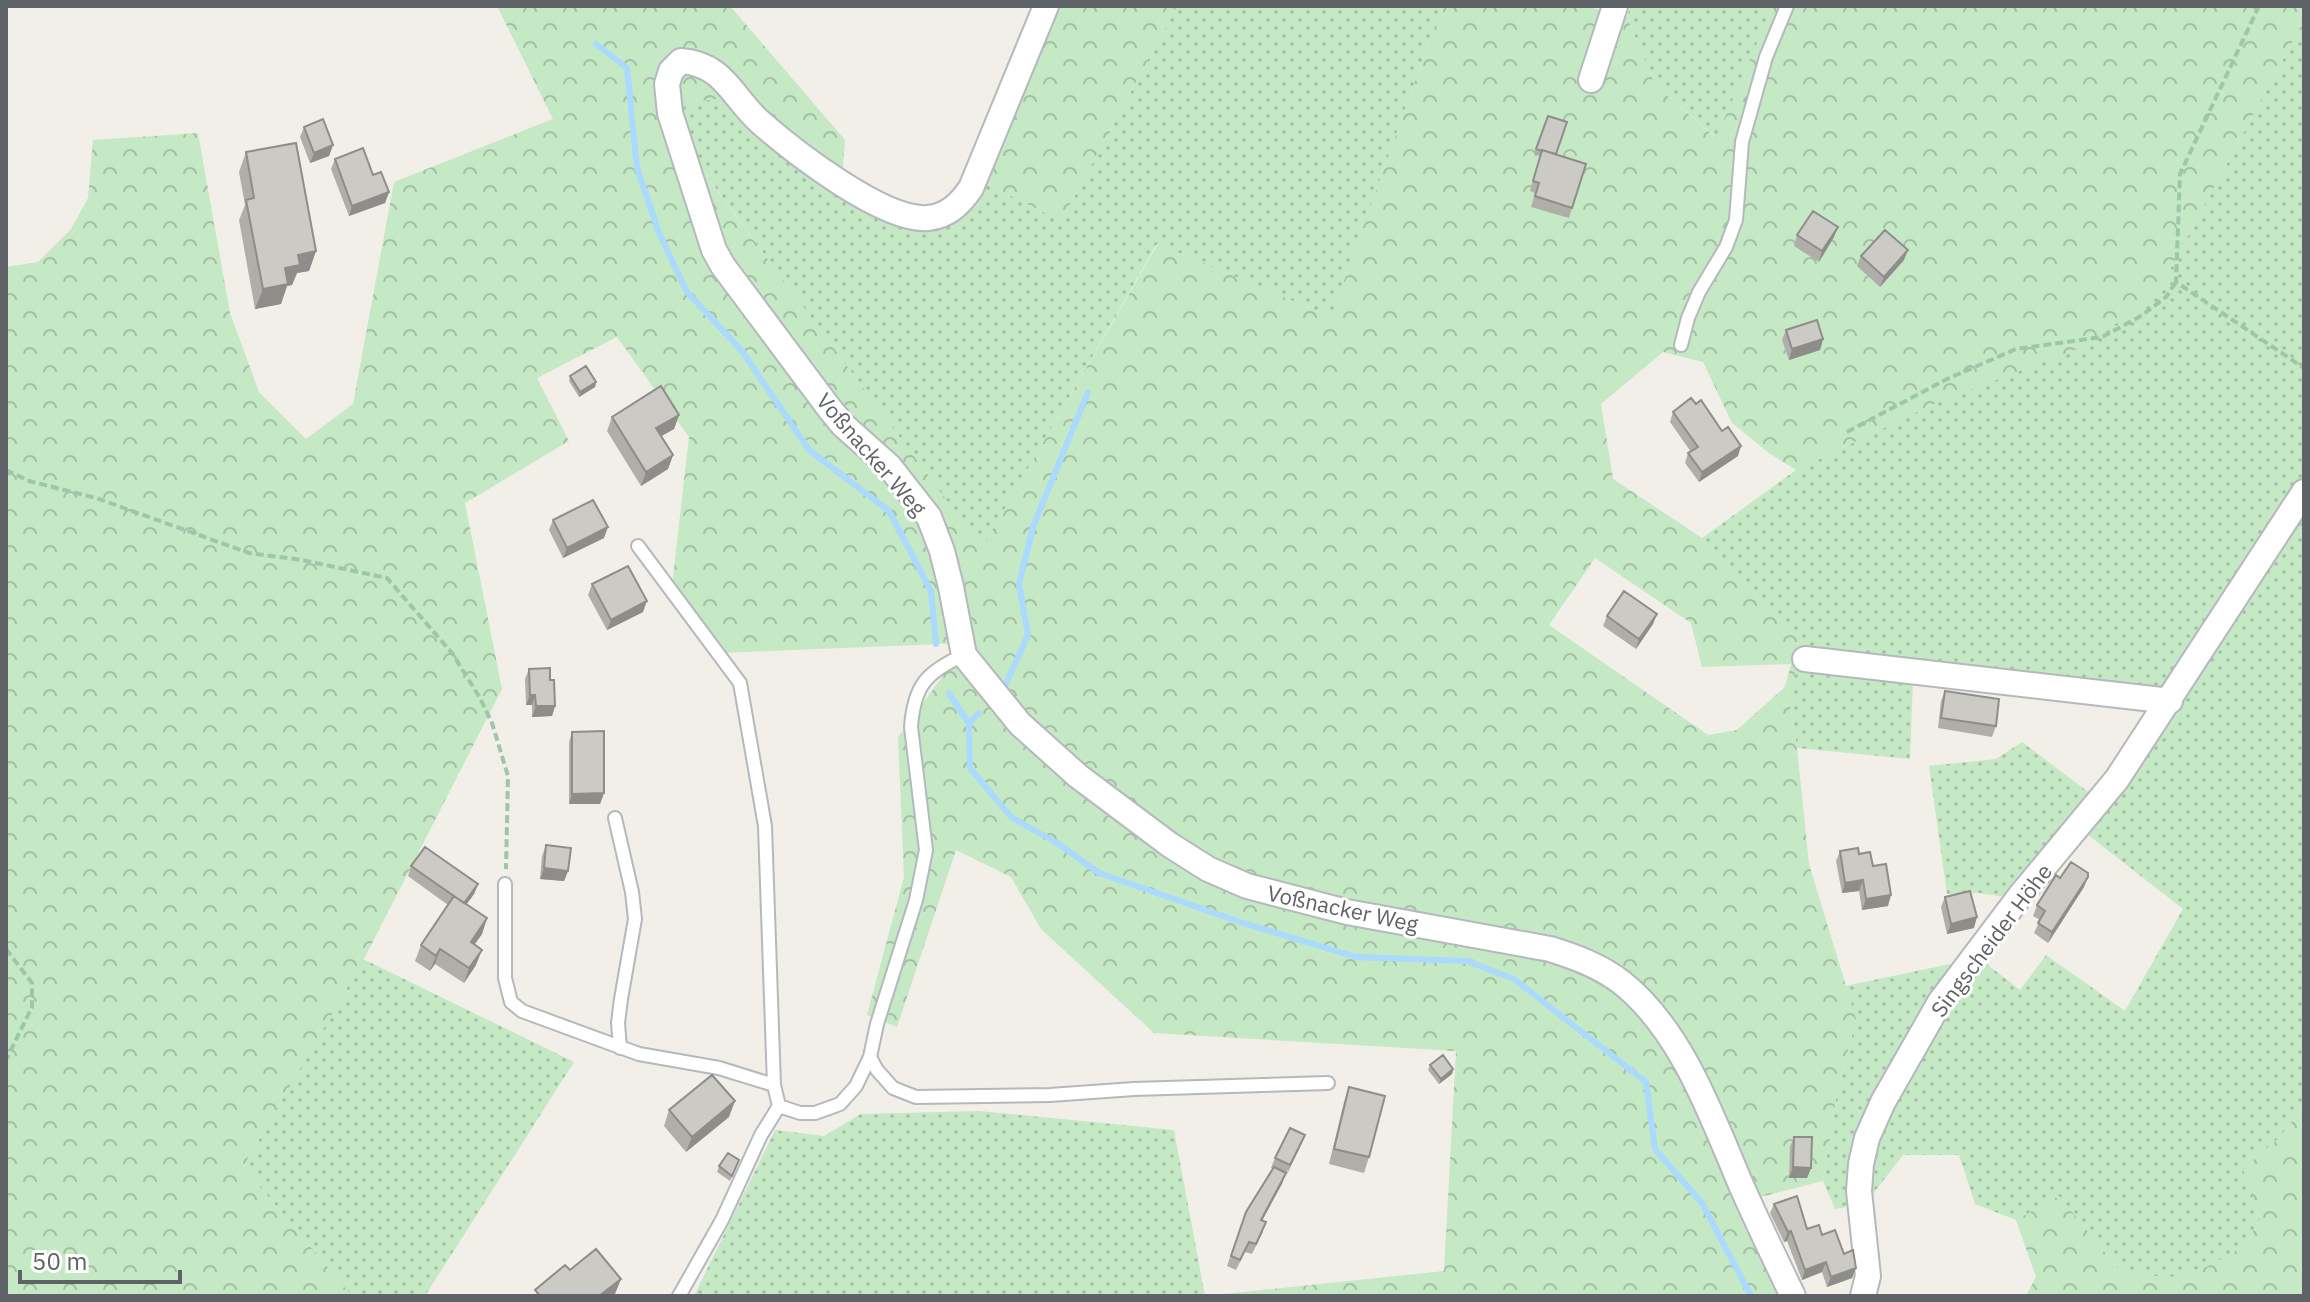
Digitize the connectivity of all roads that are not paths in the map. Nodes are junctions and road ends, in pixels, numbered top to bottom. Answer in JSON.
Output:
{"nodes":[{"id":1,"x":1046,"y":6,"type":"edge"},
{"id":2,"x":1615,"y":6,"type":"edge"},
{"id":3,"x":1787,"y":6,"type":"edge"},
{"id":4,"x":1591,"y":80,"type":"dead end"},
{"id":5,"x":1681,"y":345,"type":"dead end"},
{"id":6,"x":2304,"y":492,"type":"edge"},
{"id":7,"x":638,"y":546,"type":"dead end"},
{"id":8,"x":964,"y":655,"type":"junction"},
{"id":9,"x":1805,"y":659,"type":"dead end"},
{"id":10,"x":2170,"y":701,"type":"junction"},
{"id":11,"x":615,"y":818,"type":"dead end"},
{"id":12,"x":505,"y":884,"type":"road end"},
{"id":13,"x":620,"y":1048,"type":"junction"},
{"id":14,"x":870,"y":1057,"type":"junction"},
{"id":15,"x":1328,"y":1083,"type":"dead end"},
{"id":16,"x":774,"y":1085,"type":"junction"},
{"id":17,"x":779,"y":1106,"type":"junction"},
{"id":18,"x":679,"y":1296,"type":"edge"},
{"id":19,"x":1793,"y":1296,"type":"edge"},
{"id":20,"x":1863,"y":1296,"type":"edge"}],
"edges":[{"from":1,"to":8,"type":"street","name":"Voßnacker Weg"},
{"from":2,"to":4,"type":"street"},
{"from":3,"to":5,"type":"lane"},
{"from":6,"to":10,"type":"street","name":"Singscheider Höhe"},
{"from":7,"to":16,"type":"lane"},
{"from":8,"to":14,"type":"lane"},
{"from":8,"to":19,"type":"street","name":"Voßnacker Weg"},
{"from":9,"to":10,"type":"street"},
{"from":10,"to":20,"type":"street","name":"Singscheider Höhe"},
{"from":11,"to":13,"type":"lane"},
{"from":12,"to":13,"type":"lane"},
{"from":13,"to":16,"type":"lane"},
{"from":14,"to":15,"type":"lane"},
{"from":14,"to":17,"type":"lane"},
{"from":16,"to":17,"type":"lane"},
{"from":17,"to":18,"type":"lane"}]}
